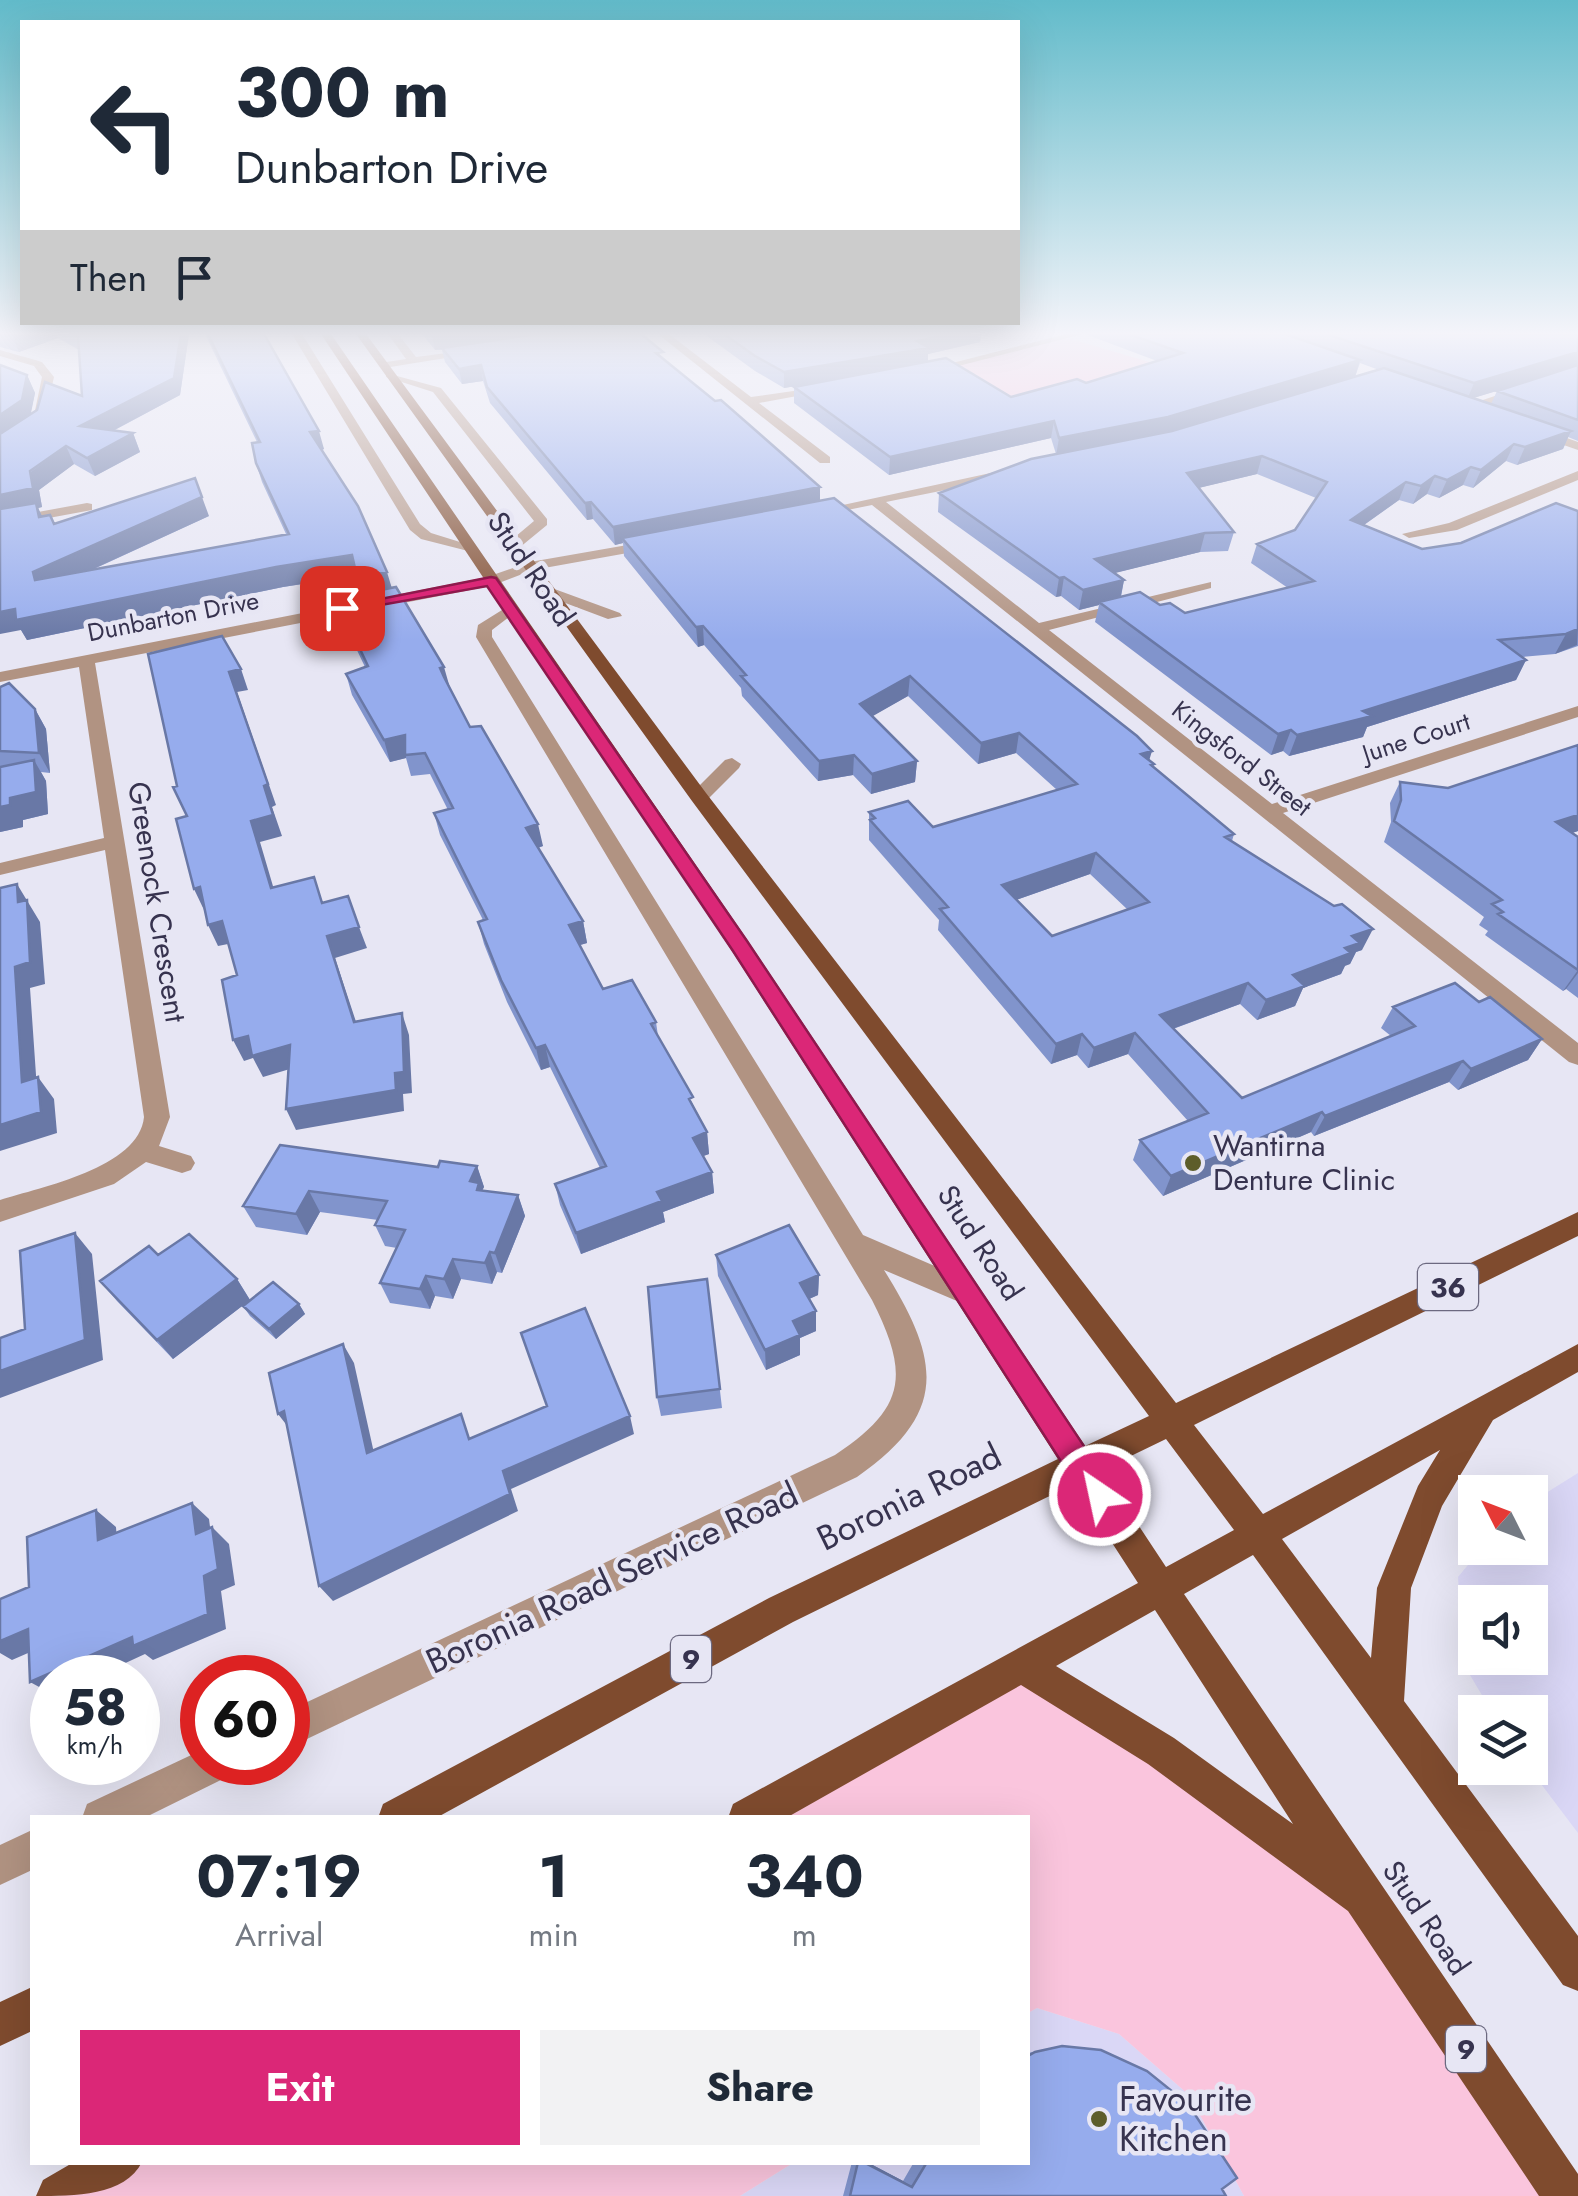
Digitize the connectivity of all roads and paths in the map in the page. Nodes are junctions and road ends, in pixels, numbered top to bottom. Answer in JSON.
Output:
{"nodes":[{"id":1,"x":360,"y":436,"type":"edge"},
{"id":2,"x":395,"y":436,"type":"edge"},
{"id":3,"x":435,"y":436,"type":"edge"},
{"id":4,"x":473,"y":436,"type":"edge"},
{"id":5,"x":794,"y":436,"type":"edge"},
{"id":6,"x":1550,"y":436,"type":"edge"},
{"id":7,"x":1578,"y":446,"type":"edge"},
{"id":8,"x":825,"y":460,"type":"dead end"},
{"id":9,"x":1027,"y":469,"type":"edge"},
{"id":10,"x":1578,"y":475,"type":"edge"},
{"id":11,"x":874,"y":500,"type":"junction"},
{"id":12,"x":87,"y":508,"type":"edge"},
{"id":13,"x":800,"y":515,"type":"edge"},
{"id":14,"x":0,"y":523,"type":"edge"},
{"id":15,"x":1409,"y":534,"type":"dead end"},
{"id":16,"x":669,"y":542,"type":"edge"},
{"id":17,"x":514,"y":545,"type":"junction"},
{"id":18,"x":473,"y":553,"type":"junction"},
{"id":19,"x":613,"y":553,"type":"junction"},
{"id":20,"x":530,"y":566,"type":"junction"},
{"id":21,"x":491,"y":581,"type":"junction"},
{"id":22,"x":1206,"y":585,"type":"dead end"},
{"id":23,"x":592,"y":588,"type":"dead end"},
{"id":24,"x":547,"y":590,"type":"junction"},
{"id":25,"x":415,"y":593,"type":"junction"},
{"id":26,"x":510,"y":610,"type":"junction"},
{"id":27,"x":1037,"y":628,"type":"junction"},
{"id":28,"x":86,"y":659,"type":"junction"},
{"id":29,"x":0,"y":677,"type":"edge"},
{"id":30,"x":1578,"y":711,"type":"edge"},
{"id":31,"x":732,"y":764,"type":"dead end"},
{"id":32,"x":699,"y":797,"type":"junction"},
{"id":33,"x":1269,"y":811,"type":"junction"},
{"id":34,"x":115,"y":840,"type":"junction"},
{"id":35,"x":0,"y":870,"type":"edge"},
{"id":36,"x":1578,"y":1056,"type":"edge"},
{"id":37,"x":143,"y":1151,"type":"junction"},
{"id":38,"x":182,"y":1163,"type":"dead end"},
{"id":39,"x":0,"y":1212,"type":"edge"},
{"id":40,"x":1578,"y":1223,"type":"edge"},
{"id":41,"x":853,"y":1243,"type":"junction"},
{"id":42,"x":964,"y":1292,"type":"junction"},
{"id":43,"x":1578,"y":1357,"type":"edge"},
{"id":44,"x":1482,"y":1410,"type":"junction"},
{"id":45,"x":1171,"y":1419,"type":"junction"},
{"id":46,"x":1079,"y":1464,"type":"junction"},
{"id":47,"x":1257,"y":1533,"type":"junction"},
{"id":48,"x":1160,"y":1588,"type":"junction"},
{"id":49,"x":1021,"y":1665,"type":"junction"},
{"id":50,"x":1385,"y":1708,"type":"junction"},
{"id":51,"x":310,"y":1720,"type":"edge"},
{"id":52,"x":180,"y":1780,"type":"edge"},
{"id":53,"x":107,"y":1815,"type":"edge"},
{"id":54,"x":403,"y":1815,"type":"edge"},
{"id":55,"x":753,"y":1815,"type":"edge"},
{"id":56,"x":30,"y":1851,"type":"edge"},
{"id":57,"x":0,"y":1865,"type":"edge"},
{"id":58,"x":1366,"y":1902,"type":"junction"},
{"id":59,"x":1578,"y":1970,"type":"edge"},
{"id":60,"x":30,"y":2009,"type":"edge"},
{"id":61,"x":0,"y":2025,"type":"edge"},
{"id":62,"x":115,"y":2165,"type":"edge"},
{"id":63,"x":58,"y":2196,"type":"edge"},
{"id":64,"x":1566,"y":2196,"type":"edge"}],
"edges":[{"from":1,"to":18,"type":"street"},
{"from":2,"to":18,"type":"main road","name":"Stud Road"},
{"from":3,"to":17,"type":"main road","name":"Stud Road"},
{"from":4,"to":17,"type":"street"},
{"from":5,"to":8,"type":"street"},
{"from":6,"to":7,"type":"street"},
{"from":9,"to":11,"type":"street"},
{"from":10,"to":15,"type":"street"},
{"from":11,"to":13,"type":"street"},
{"from":11,"to":27,"type":"street","name":"Kingsford Street"},
{"from":12,"to":14,"type":"street"},
{"from":16,"to":19,"type":"street"},
{"from":17,"to":20,"type":"main road","name":"Stud Road"},
{"from":18,"to":21,"type":"main road","name":"Stud Road"},
{"from":18,"to":25,"type":"street","name":"Dunbarton Drive"},
{"from":19,"to":20,"type":"street","name":"Dunbarton Drive"},
{"from":19,"to":24,"type":"street"},
{"from":20,"to":21,"type":"street","name":"Dunbarton Drive"},
{"from":20,"to":24,"type":"main road","name":"Stud Road"},
{"from":21,"to":25,"type":"street","name":"Dunbarton Drive"},
{"from":21,"to":26,"type":"main road","name":"Stud Road"},
{"from":22,"to":27,"type":"street"},
{"from":23,"to":24,"type":"street"},
{"from":24,"to":32,"type":"main road","name":"Stud Road"},
{"from":25,"to":28,"type":"street","name":"Dunbarton Drive"},
{"from":26,"to":41,"type":"street"},
{"from":26,"to":42,"type":"main road","name":"Stud Road"},
{"from":27,"to":33,"type":"street","name":"Kingsford Street"},
{"from":28,"to":29,"type":"street","name":"Dunbarton Drive"},
{"from":28,"to":34,"type":"street","name":"Greenock Crescent"},
{"from":30,"to":33,"type":"street","name":"June Court"},
{"from":31,"to":32,"type":"street"},
{"from":32,"to":45,"type":"main road","name":"Stud Road"},
{"from":33,"to":36,"type":"street","name":"Kingsford Street"},
{"from":34,"to":35,"type":"street"},
{"from":34,"to":37,"type":"street","name":"Greenock Crescent"},
{"from":37,"to":38,"type":"street"},
{"from":37,"to":39,"type":"street"},
{"from":40,"to":45,"type":"main road","name":"Boronia Road","number":"36"},
{"from":41,"to":42,"type":"street"},
{"from":41,"to":51,"type":"street","name":"Boronia Road Service Road"},
{"from":42,"to":46,"type":"main road","name":"Stud Road"},
{"from":43,"to":44,"type":"main road"},
{"from":44,"to":47,"type":"main road"},
{"from":44,"to":50,"type":"main road"},
{"from":45,"to":46,"type":"main road","name":"Boronia Road","number":"9"},
{"from":45,"to":47,"type":"main road","name":"Stud Road"},
{"from":46,"to":48,"type":"main road","name":"Stud Road"},
{"from":46,"to":54,"type":"main road","name":"Boronia Road","number":"9"},
{"from":47,"to":48,"type":"main road"},
{"from":47,"to":50,"type":"main road","name":"Stud Road"},
{"from":48,"to":49,"type":"main road"},
{"from":48,"to":58,"type":"main road","name":"Stud Road","number":"9"},
{"from":49,"to":55,"type":"main road"},
{"from":49,"to":58,"type":"main road"},
{"from":50,"to":59,"type":"main road","name":"Stud Road"},
{"from":52,"to":53,"type":"street"},
{"from":56,"to":57,"type":"street"},
{"from":58,"to":64,"type":"main road","name":"Stud Road","number":"9"},
{"from":60,"to":61,"type":"main road"},
{"from":62,"to":63,"type":"main road"}]}
